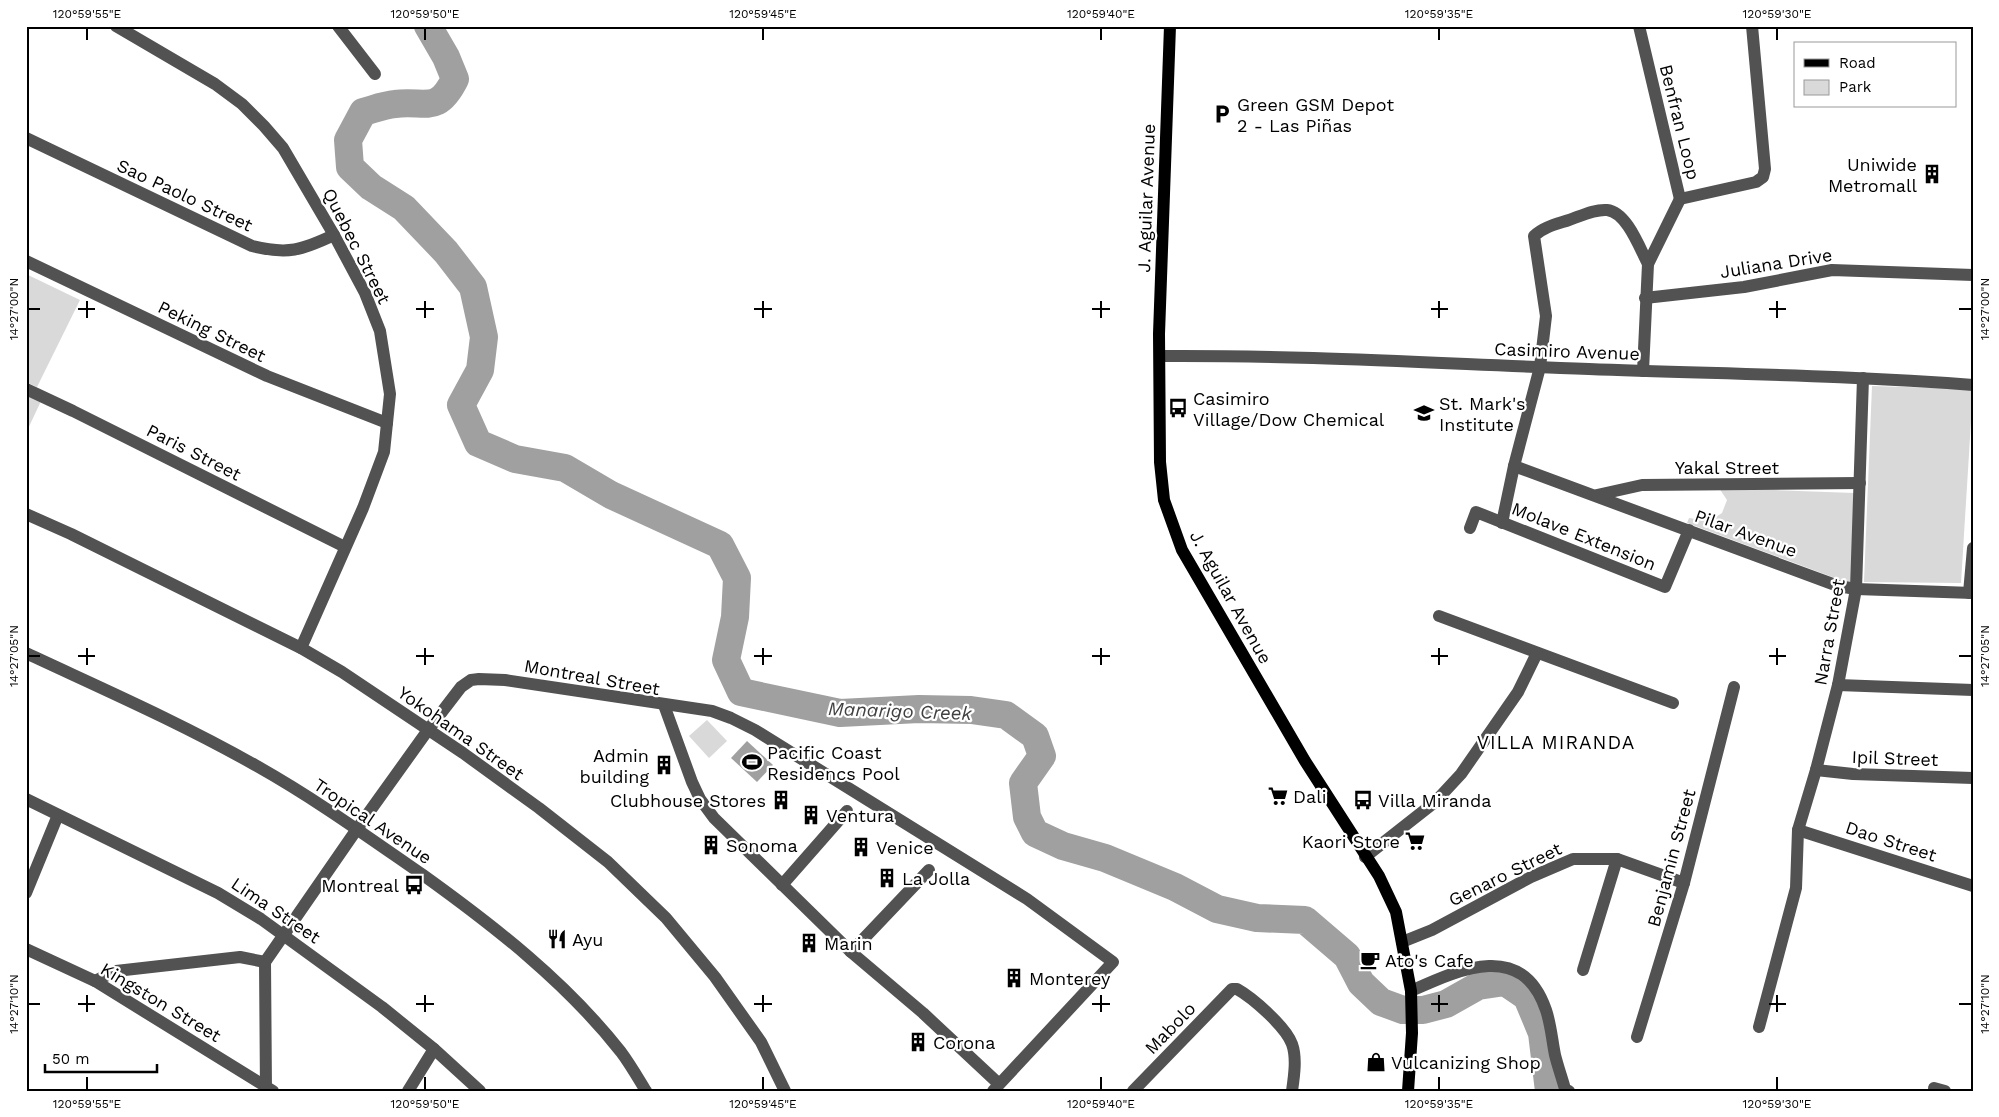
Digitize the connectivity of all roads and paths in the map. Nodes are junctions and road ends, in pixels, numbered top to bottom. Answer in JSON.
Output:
{"nodes":[{"id":1,"x":338,"y":26,"type":"edge"},
{"id":2,"x":1170,"y":26,"type":"edge"},
{"id":3,"x":1639,"y":26,"type":"edge"},
{"id":4,"x":1752,"y":26,"type":"edge"},
{"id":5,"x":121,"y":27,"type":"edge"},
{"id":6,"x":375,"y":74,"type":"dead end"},
{"id":7,"x":26,"y":138,"type":"edge"},
{"id":8,"x":1680,"y":198,"type":"junction"},
{"id":9,"x":334,"y":235,"type":"junction"},
{"id":10,"x":26,"y":262,"type":"edge"},
{"id":11,"x":1648,"y":264,"type":"junction"},
{"id":12,"x":1973,"y":275,"type":"edge"},
{"id":13,"x":1645,"y":298,"type":"junction"},
{"id":14,"x":1160,"y":356,"type":"junction"},
{"id":15,"x":1540,"y":368,"type":"junction"},
{"id":16,"x":1643,"y":371,"type":"junction"},
{"id":17,"x":1863,"y":378,"type":"junction"},
{"id":18,"x":1973,"y":385,"type":"edge"},
{"id":19,"x":26,"y":389,"type":"edge"},
{"id":20,"x":387,"y":423,"type":"junction"},
{"id":21,"x":1514,"y":466,"type":"junction"},
{"id":22,"x":1860,"y":483,"type":"junction"},
{"id":23,"x":1596,"y":495,"type":"junction"},
{"id":24,"x":26,"y":514,"type":"edge"},
{"id":25,"x":1502,"y":523,"type":"junction"},
{"id":26,"x":1470,"y":528,"type":"dead end"},
{"id":27,"x":1689,"y":530,"type":"junction"},
{"id":28,"x":345,"y":547,"type":"junction"},
{"id":29,"x":1973,"y":548,"type":"edge"},
{"id":30,"x":1856,"y":589,"type":"junction"},
{"id":31,"x":1971,"y":593,"type":"edge"},
{"id":32,"x":1439,"y":616,"type":"dead end"},
{"id":33,"x":301,"y":648,"type":"junction"},
{"id":34,"x":26,"y":653,"type":"edge"},
{"id":35,"x":1537,"y":653,"type":"junction"},
{"id":36,"x":1838,"y":685,"type":"junction"},
{"id":37,"x":1734,"y":686,"type":"dead end"},
{"id":38,"x":1973,"y":690,"type":"edge"},
{"id":39,"x":1673,"y":703,"type":"dead end"},
{"id":40,"x":664,"y":705,"type":"junction"},
{"id":41,"x":428,"y":730,"type":"junction"},
{"id":42,"x":1816,"y":770,"type":"junction"},
{"id":43,"x":1973,"y":778,"type":"edge"},
{"id":44,"x":26,"y":799,"type":"edge"},
{"id":45,"x":847,"y":811,"type":"dead end"},
{"id":46,"x":58,"y":815,"type":"junction"},
{"id":47,"x":357,"y":829,"type":"junction"},
{"id":48,"x":1798,"y":830,"type":"junction"},
{"id":49,"x":1365,"y":857,"type":"junction"},
{"id":50,"x":1617,"y":859,"type":"junction"},
{"id":51,"x":929,"y":870,"type":"dead end"},
{"id":52,"x":1684,"y":883,"type":"junction"},
{"id":53,"x":782,"y":885,"type":"junction"},
{"id":54,"x":1973,"y":886,"type":"edge"},
{"id":55,"x":26,"y":893,"type":"edge"},
{"id":56,"x":285,"y":935,"type":"junction"},
{"id":57,"x":1402,"y":942,"type":"junction"},
{"id":58,"x":26,"y":949,"type":"edge"},
{"id":59,"x":851,"y":952,"type":"junction"},
{"id":60,"x":265,"y":962,"type":"junction"},
{"id":61,"x":1583,"y":970,"type":"dead end"},
{"id":62,"x":95,"y":981,"type":"junction"},
{"id":63,"x":1411,"y":994,"type":"junction"},
{"id":64,"x":1759,"y":1027,"type":"dead end"},
{"id":65,"x":1637,"y":1037,"type":"dead end"},
{"id":66,"x":434,"y":1049,"type":"junction"},
{"id":67,"x":996,"y":1087,"type":"edge"},
{"id":68,"x":268,"y":1089,"type":"edge"},
{"id":69,"x":408,"y":1091,"type":"edge"},
{"id":70,"x":480,"y":1091,"type":"edge"},
{"id":71,"x":646,"y":1091,"type":"edge"},
{"id":72,"x":785,"y":1091,"type":"edge"},
{"id":73,"x":1133,"y":1091,"type":"edge"},
{"id":74,"x":1292,"y":1091,"type":"edge"},
{"id":75,"x":1408,"y":1091,"type":"edge"},
{"id":76,"x":1569,"y":1091,"type":"edge"}],
"edges":[{"from":1,"to":6,"type":"street"},
{"from":2,"to":14,"type":"main road","name":"J. Aguilar Avenue"},
{"from":3,"to":8,"type":"street","name":"Benfran Loop"},
{"from":4,"to":8,"type":"street","name":"Benfran Loop"},
{"from":5,"to":9,"type":"street","name":"Quebec Street"},
{"from":7,"to":9,"type":"street","name":"Sao Paolo Street"},
{"from":8,"to":11,"type":"street"},
{"from":9,"to":20,"type":"street","name":"Quebec Street"},
{"from":10,"to":20,"type":"street","name":"Peking Street"},
{"from":11,"to":13,"type":"street"},
{"from":11,"to":15,"type":"street"},
{"from":12,"to":13,"type":"street","name":"Juliana Drive"},
{"from":13,"to":16,"type":"street"},
{"from":14,"to":15,"type":"street","name":"Casimiro Avenue"},
{"from":14,"to":49,"type":"main road","name":"J. Aguilar Avenue"},
{"from":15,"to":16,"type":"street","name":"Casimiro Avenue"},
{"from":15,"to":21,"type":"street"},
{"from":16,"to":17,"type":"street","name":"Casimiro Avenue"},
{"from":17,"to":18,"type":"street","name":"Casimiro Avenue"},
{"from":17,"to":22,"type":"street","name":"Narra Street"},
{"from":19,"to":28,"type":"street","name":"Paris Street"},
{"from":20,"to":28,"type":"street","name":"Quebec Street"},
{"from":21,"to":23,"type":"street","name":"Pilar Avenue"},
{"from":21,"to":25,"type":"street"},
{"from":22,"to":23,"type":"street","name":"Yakal Street"},
{"from":22,"to":30,"type":"street","name":"Narra Street"},
{"from":23,"to":27,"type":"street","name":"Pilar Avenue"},
{"from":24,"to":33,"type":"street","name":"Yokohama Street"},
{"from":25,"to":26,"type":"street","name":"Molave Extension"},
{"from":25,"to":27,"type":"street","name":"Molave Extension"},
{"from":27,"to":30,"type":"street","name":"Pilar Avenue"},
{"from":28,"to":33,"type":"street","name":"Quebec Street"},
{"from":29,"to":31,"type":"street"},
{"from":30,"to":31,"type":"street","name":"Pilar Avenue"},
{"from":30,"to":36,"type":"street","name":"Narra Street"},
{"from":32,"to":35,"type":"street"},
{"from":33,"to":41,"type":"street","name":"Yokohama Street"},
{"from":34,"to":47,"type":"street","name":"Tropical Avenue"},
{"from":35,"to":39,"type":"street"},
{"from":35,"to":49,"type":"street"},
{"from":36,"to":38,"type":"street"},
{"from":36,"to":42,"type":"street","name":"Narra Street"},
{"from":37,"to":52,"type":"street","name":"Benjamin Street"},
{"from":40,"to":41,"type":"street","name":"Montreal Street"},
{"from":40,"to":53,"type":"street","name":"Montreal Street"},
{"from":40,"to":67,"type":"street"},
{"from":41,"to":47,"type":"street","name":"Montreal Street"},
{"from":41,"to":72,"type":"street","name":"Yokohama Street"},
{"from":42,"to":43,"type":"street","name":"Ipil Street"},
{"from":42,"to":48,"type":"street","name":"Narra Street"},
{"from":44,"to":46,"type":"street","name":"Lima Street"},
{"from":45,"to":53,"type":"street"},
{"from":46,"to":55,"type":"street"},
{"from":46,"to":56,"type":"street","name":"Lima Street"},
{"from":47,"to":56,"type":"street","name":"Montreal Street"},
{"from":47,"to":71,"type":"street","name":"Tropical Avenue"},
{"from":48,"to":54,"type":"street","name":"Dao Street"},
{"from":48,"to":64,"type":"street","name":"Narra Street"},
{"from":49,"to":57,"type":"main road","name":"J. Aguilar Avenue"},
{"from":50,"to":52,"type":"street","name":"Genaro Street"},
{"from":50,"to":57,"type":"street","name":"Genaro Street"},
{"from":50,"to":61,"type":"street"},
{"from":51,"to":59,"type":"street"},
{"from":52,"to":65,"type":"street","name":"Benjamin Street"},
{"from":53,"to":59,"type":"street","name":"Montreal Street"},
{"from":56,"to":60,"type":"street","name":"Montreal Street"},
{"from":56,"to":66,"type":"street","name":"Lima Street"},
{"from":57,"to":63,"type":"main road","name":"J. Aguilar Avenue"},
{"from":58,"to":62,"type":"street","name":"Kingston Street"},
{"from":59,"to":67,"type":"street","name":"Montreal Street"},
{"from":60,"to":62,"type":"street"},
{"from":60,"to":68,"type":"street"},
{"from":62,"to":68,"type":"street","name":"Kingston Street"},
{"from":63,"to":75,"type":"main road","name":"J. Aguilar Avenue"},
{"from":63,"to":76,"type":"street"},
{"from":66,"to":69,"type":"street"},
{"from":66,"to":70,"type":"street","name":"Lima Street"},
{"from":73,"to":74,"type":"street","name":"Mabolo"}]}
